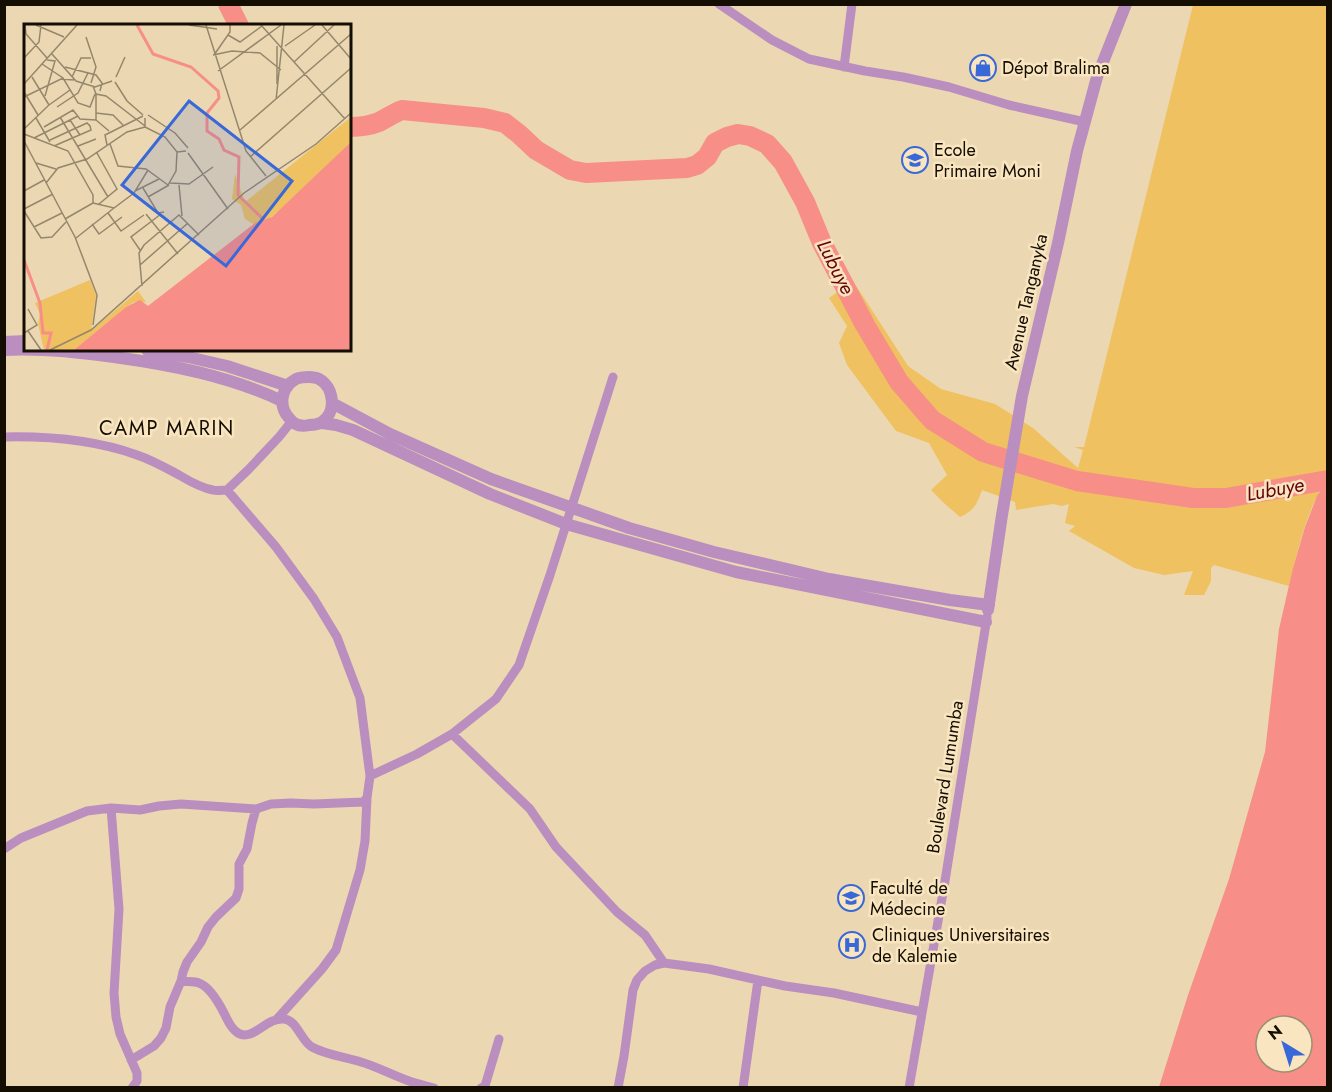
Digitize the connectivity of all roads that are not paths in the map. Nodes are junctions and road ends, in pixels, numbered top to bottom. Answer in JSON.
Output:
{"nodes":[{"id":1,"x":719,"y":4,"type":"edge"},
{"id":2,"x":852,"y":4,"type":"edge"},
{"id":3,"x":1126,"y":4,"type":"edge"},
{"id":4,"x":844,"y":67,"type":"junction"},
{"id":5,"x":1085,"y":122,"type":"junction"},
{"id":6,"x":24,"y":341,"type":"edge"},
{"id":7,"x":4,"y":342,"type":"edge"},
{"id":8,"x":4,"y":350,"type":"edge"},
{"id":9,"x":24,"y":351,"type":"edge"},
{"id":10,"x":41,"y":351,"type":"edge"},
{"id":11,"x":153,"y":351,"type":"edge"},
{"id":12,"x":613,"y":377,"type":"dead end"},
{"id":13,"x":288,"y":386,"type":"junction"},
{"id":14,"x":282,"y":401,"type":"junction"},
{"id":15,"x":332,"y":403,"type":"junction"},
{"id":16,"x":291,"y":422,"type":"junction"},
{"id":17,"x":322,"y":423,"type":"junction"},
{"id":18,"x":4,"y":437,"type":"edge"},
{"id":19,"x":227,"y":490,"type":"junction"},
{"id":20,"x":572,"y":508,"type":"junction"},
{"id":21,"x":566,"y":524,"type":"junction"},
{"id":22,"x":988,"y":614,"type":"junction"},
{"id":23,"x":453,"y":734,"type":"junction"},
{"id":24,"x":370,"y":776,"type":"junction"},
{"id":25,"x":368,"y":798,"type":"junction"},
{"id":26,"x":111,"y":808,"type":"junction"},
{"id":27,"x":256,"y":809,"type":"junction"},
{"id":28,"x":4,"y":849,"type":"edge"},
{"id":29,"x":664,"y":963,"type":"junction"},
{"id":30,"x":758,"y":980,"type":"junction"},
{"id":31,"x":181,"y":981,"type":"junction"},
{"id":32,"x":922,"y":1012,"type":"junction"},
{"id":33,"x":277,"y":1019,"type":"junction"},
{"id":34,"x":499,"y":1039,"type":"dead end"},
{"id":35,"x":131,"y":1060,"type":"junction"},
{"id":36,"x":483,"y":1087,"type":"edge"},
{"id":37,"x":132,"y":1088,"type":"edge"},
{"id":38,"x":434,"y":1088,"type":"edge"},
{"id":39,"x":618,"y":1088,"type":"edge"},
{"id":40,"x":742,"y":1088,"type":"edge"},
{"id":41,"x":909,"y":1088,"type":"edge"}],
"edges":[{"from":1,"to":4,"type":"street"},
{"from":2,"to":4,"type":"street"},
{"from":3,"to":5,"type":"street","name":"Avenue Tanganyka"},
{"from":4,"to":5,"type":"street"},
{"from":5,"to":22,"type":"street","name":"Avenue Tanganyka"},
{"from":6,"to":7,"type":"street"},
{"from":8,"to":9,"type":"street"},
{"from":10,"to":14,"type":"street"},
{"from":11,"to":13,"type":"street"},
{"from":12,"to":20,"type":"street"},
{"from":13,"to":14,"type":"street"},
{"from":13,"to":15,"type":"street"},
{"from":14,"to":16,"type":"street"},
{"from":15,"to":17,"type":"street"},
{"from":15,"to":20,"type":"street"},
{"from":16,"to":17,"type":"street"},
{"from":16,"to":19,"type":"street"},
{"from":17,"to":21,"type":"street"},
{"from":18,"to":19,"type":"street"},
{"from":19,"to":24,"type":"street"},
{"from":20,"to":21,"type":"street"},
{"from":20,"to":22,"type":"street"},
{"from":21,"to":22,"type":"street"},
{"from":21,"to":23,"type":"street"},
{"from":22,"to":32,"type":"street","name":"Boulevard Lumumba"},
{"from":23,"to":24,"type":"street"},
{"from":23,"to":29,"type":"street"},
{"from":24,"to":25,"type":"street"},
{"from":25,"to":27,"type":"street"},
{"from":25,"to":33,"type":"street"},
{"from":26,"to":27,"type":"street"},
{"from":26,"to":28,"type":"street"},
{"from":26,"to":35,"type":"street"},
{"from":27,"to":31,"type":"street"},
{"from":29,"to":30,"type":"street"},
{"from":29,"to":39,"type":"street"},
{"from":30,"to":32,"type":"street"},
{"from":30,"to":40,"type":"street"},
{"from":31,"to":33,"type":"street"},
{"from":31,"to":35,"type":"street"},
{"from":32,"to":41,"type":"street","name":"Boulevard Lumumba"},
{"from":33,"to":38,"type":"street"},
{"from":34,"to":36,"type":"street"},
{"from":35,"to":37,"type":"street"}]}
